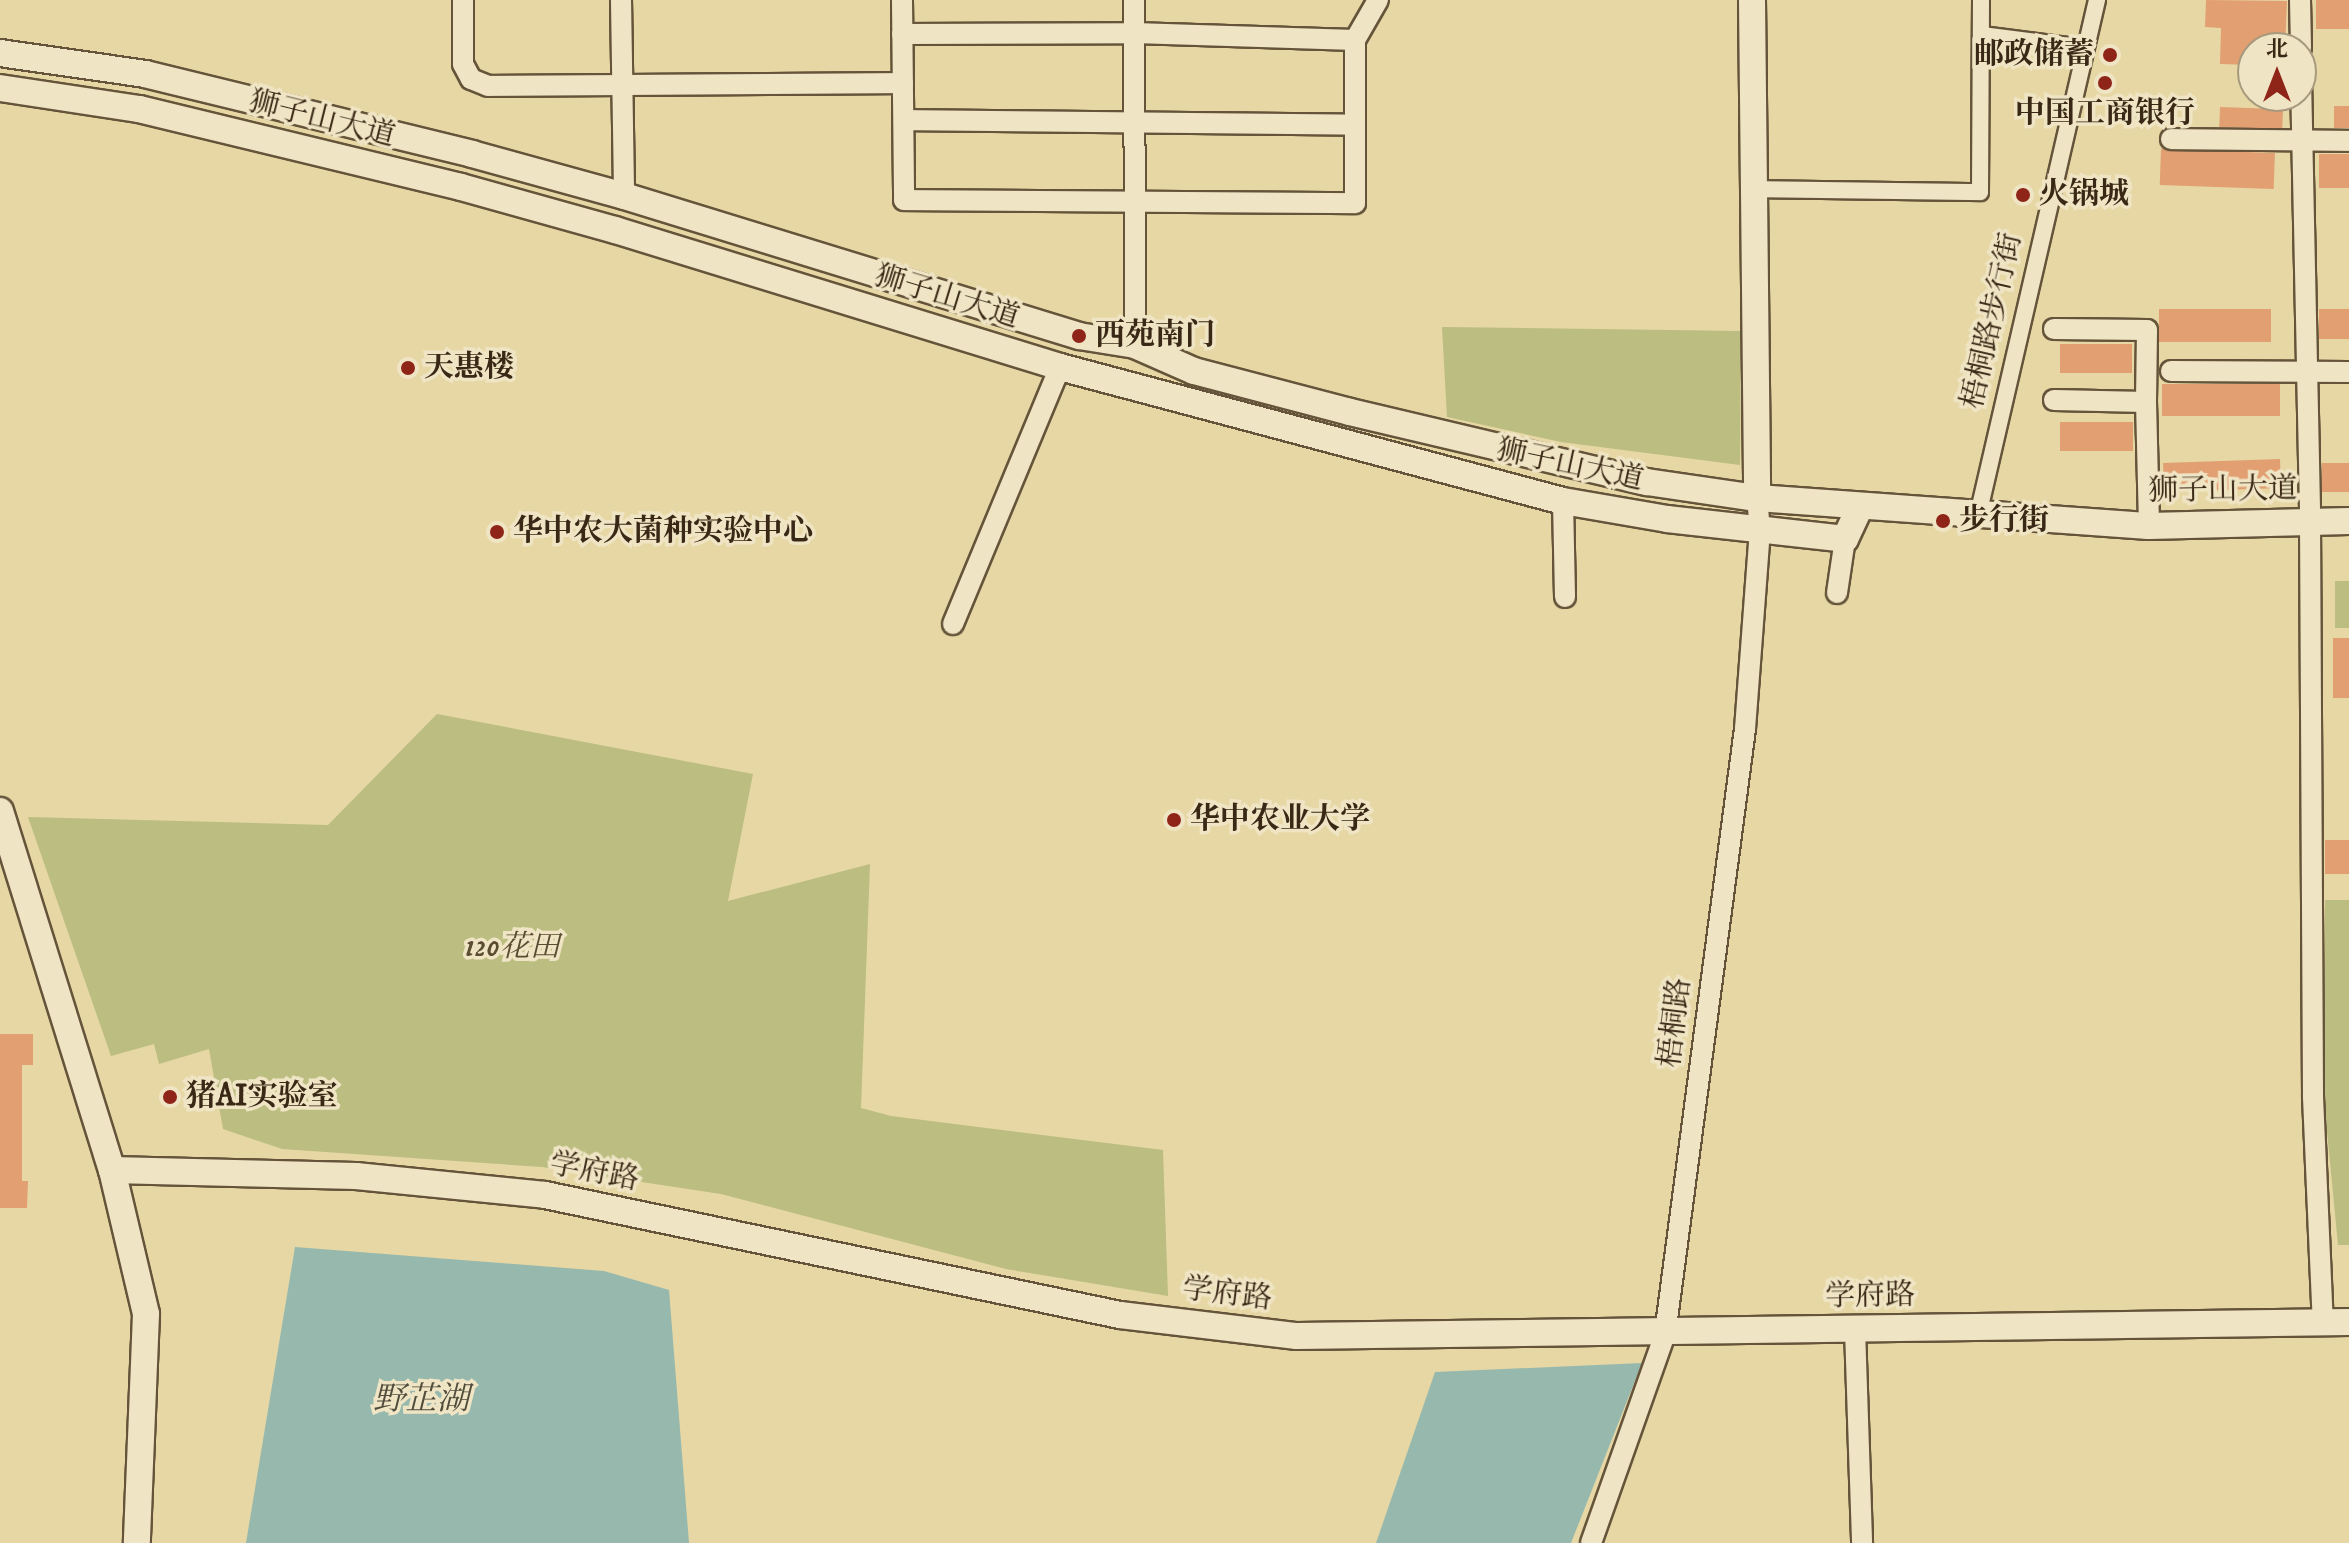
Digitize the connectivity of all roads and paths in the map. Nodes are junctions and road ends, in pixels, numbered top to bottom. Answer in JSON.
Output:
{"nodes":[{"id":1,"x":463,"y":0,"type":"edge"},
{"id":2,"x":621,"y":0,"type":"edge"},
{"id":3,"x":902,"y":0,"type":"edge"},
{"id":4,"x":1134,"y":0,"type":"edge"},
{"id":5,"x":1378,"y":0,"type":"edge"},
{"id":6,"x":1752,"y":0,"type":"edge"},
{"id":7,"x":1981,"y":0,"type":"edge"},
{"id":8,"x":2097,"y":0,"type":"edge"},
{"id":9,"x":2300,"y":0,"type":"edge"},
{"id":10,"x":2301,"y":32,"type":"edge"},
{"id":11,"x":1134,"y":33,"type":"junction"},
{"id":12,"x":902,"y":34,"type":"junction"},
{"id":13,"x":1982,"y":35,"type":"junction"},
{"id":14,"x":1355,"y":40,"type":"junction"},
{"id":15,"x":2083,"y":48,"type":"junction"},
{"id":16,"x":0,"y":53,"type":"edge"},
{"id":17,"x":903,"y":83,"type":"junction"},
{"id":18,"x":622,"y":86,"type":"junction"},
{"id":19,"x":0,"y":88,"type":"edge"},
{"id":20,"x":2302,"y":112,"type":"edge"},
{"id":21,"x":904,"y":120,"type":"junction"},
{"id":22,"x":1135,"y":120,"type":"junction"},
{"id":23,"x":1355,"y":125,"type":"junction"},
{"id":24,"x":2171,"y":139,"type":"dead end"},
{"id":25,"x":2302,"y":141,"type":"junction"},
{"id":26,"x":2349,"y":141,"type":"edge"},
{"id":27,"x":1755,"y":189,"type":"junction"},
{"id":28,"x":624,"y":196,"type":"junction"},
{"id":29,"x":1136,"y":199,"type":"junction"},
{"id":30,"x":2054,"y":329,"type":"dead end"},
{"id":31,"x":1135,"y":345,"type":"junction"},
{"id":32,"x":1060,"y":367,"type":"junction"},
{"id":33,"x":2171,"y":371,"type":"dead end"},
{"id":34,"x":2305,"y":372,"type":"junction"},
{"id":35,"x":2349,"y":372,"type":"edge"},
{"id":36,"x":2054,"y":400,"type":"dead end"},
{"id":37,"x":2146,"y":402,"type":"junction"},
{"id":38,"x":1757,"y":498,"type":"junction"},
{"id":39,"x":1563,"y":501,"type":"junction"},
{"id":40,"x":1860,"y":507,"type":"junction"},
{"id":41,"x":1978,"y":515,"type":"junction"},
{"id":42,"x":2310,"y":521,"type":"junction"},
{"id":43,"x":2349,"y":521,"type":"edge"},
{"id":44,"x":2149,"y":526,"type":"junction"},
{"id":45,"x":1760,"y":531,"type":"junction"},
{"id":46,"x":1845,"y":539,"type":"junction"},
{"id":47,"x":1837,"y":593,"type":"dead end"},
{"id":48,"x":1565,"y":597,"type":"dead end"},
{"id":49,"x":953,"y":624,"type":"dead end"},
{"id":50,"x":0,"y":811,"type":"edge"},
{"id":51,"x":112,"y":1170,"type":"junction"},
{"id":52,"x":2336,"y":1323,"type":"edge"},
{"id":53,"x":1855,"y":1329,"type":"junction"},
{"id":54,"x":1665,"y":1334,"type":"junction"},
{"id":55,"x":137,"y":1543,"type":"edge"},
{"id":56,"x":1591,"y":1543,"type":"edge"},
{"id":57,"x":1862,"y":1543,"type":"edge"}],
"edges":[{"from":1,"to":18,"type":"street"},
{"from":2,"to":18,"type":"street"},
{"from":3,"to":12,"type":"street"},
{"from":4,"to":11,"type":"street"},
{"from":5,"to":14,"type":"street"},
{"from":6,"to":27,"type":"street"},
{"from":7,"to":13,"type":"street"},
{"from":8,"to":15,"type":"street","name":"梧桐路步行街"},
{"from":9,"to":10,"type":"street"},
{"from":11,"to":12,"type":"street"},
{"from":11,"to":14,"type":"street"},
{"from":11,"to":22,"type":"street"},
{"from":12,"to":17,"type":"street"},
{"from":13,"to":15,"type":"street"},
{"from":13,"to":27,"type":"street"},
{"from":14,"to":23,"type":"street"},
{"from":15,"to":41,"type":"street","name":"梧桐路步行街"},
{"from":16,"to":28,"type":"street","name":"狮子山大道"},
{"from":17,"to":18,"type":"street"},
{"from":17,"to":21,"type":"street"},
{"from":18,"to":28,"type":"street"},
{"from":19,"to":32,"type":"street","name":"狮子山大道"},
{"from":20,"to":25,"type":"street"},
{"from":21,"to":22,"type":"street"},
{"from":21,"to":29,"type":"street"},
{"from":22,"to":23,"type":"street"},
{"from":22,"to":29,"type":"street"},
{"from":23,"to":29,"type":"street"},
{"from":24,"to":25,"type":"street"},
{"from":25,"to":26,"type":"street"},
{"from":25,"to":34,"type":"street"},
{"from":27,"to":38,"type":"street"},
{"from":28,"to":31,"type":"street","name":"狮子山大道"},
{"from":29,"to":31,"type":"street"},
{"from":30,"to":37,"type":"street"},
{"from":31,"to":38,"type":"street","name":"狮子山大道"},
{"from":32,"to":39,"type":"street","name":"狮子山大道"},
{"from":32,"to":49,"type":"street"},
{"from":33,"to":34,"type":"street"},
{"from":34,"to":35,"type":"street"},
{"from":34,"to":42,"type":"street"},
{"from":36,"to":37,"type":"street"},
{"from":37,"to":44,"type":"street"},
{"from":38,"to":40,"type":"street","name":"狮子山大道"},
{"from":38,"to":45,"type":"street","name":"梧桐路"},
{"from":39,"to":45,"type":"street","name":"狮子山大道"},
{"from":39,"to":48,"type":"street"},
{"from":40,"to":41,"type":"street","name":"狮子山大道"},
{"from":40,"to":46,"type":"street"},
{"from":41,"to":44,"type":"street","name":"狮子山大道"},
{"from":42,"to":43,"type":"street","name":"狮子山大道"},
{"from":42,"to":44,"type":"street","name":"狮子山大道"},
{"from":42,"to":52,"type":"street"},
{"from":45,"to":46,"type":"street","name":"狮子山大道"},
{"from":45,"to":54,"type":"street","name":"梧桐路"},
{"from":46,"to":47,"type":"street"},
{"from":50,"to":51,"type":"street"},
{"from":51,"to":54,"type":"street","name":"学府路"},
{"from":51,"to":55,"type":"street"},
{"from":52,"to":53,"type":"street","name":"学府路"},
{"from":53,"to":54,"type":"street","name":"学府路"},
{"from":53,"to":57,"type":"street"},
{"from":54,"to":56,"type":"street","name":"梧桐路"}]}
